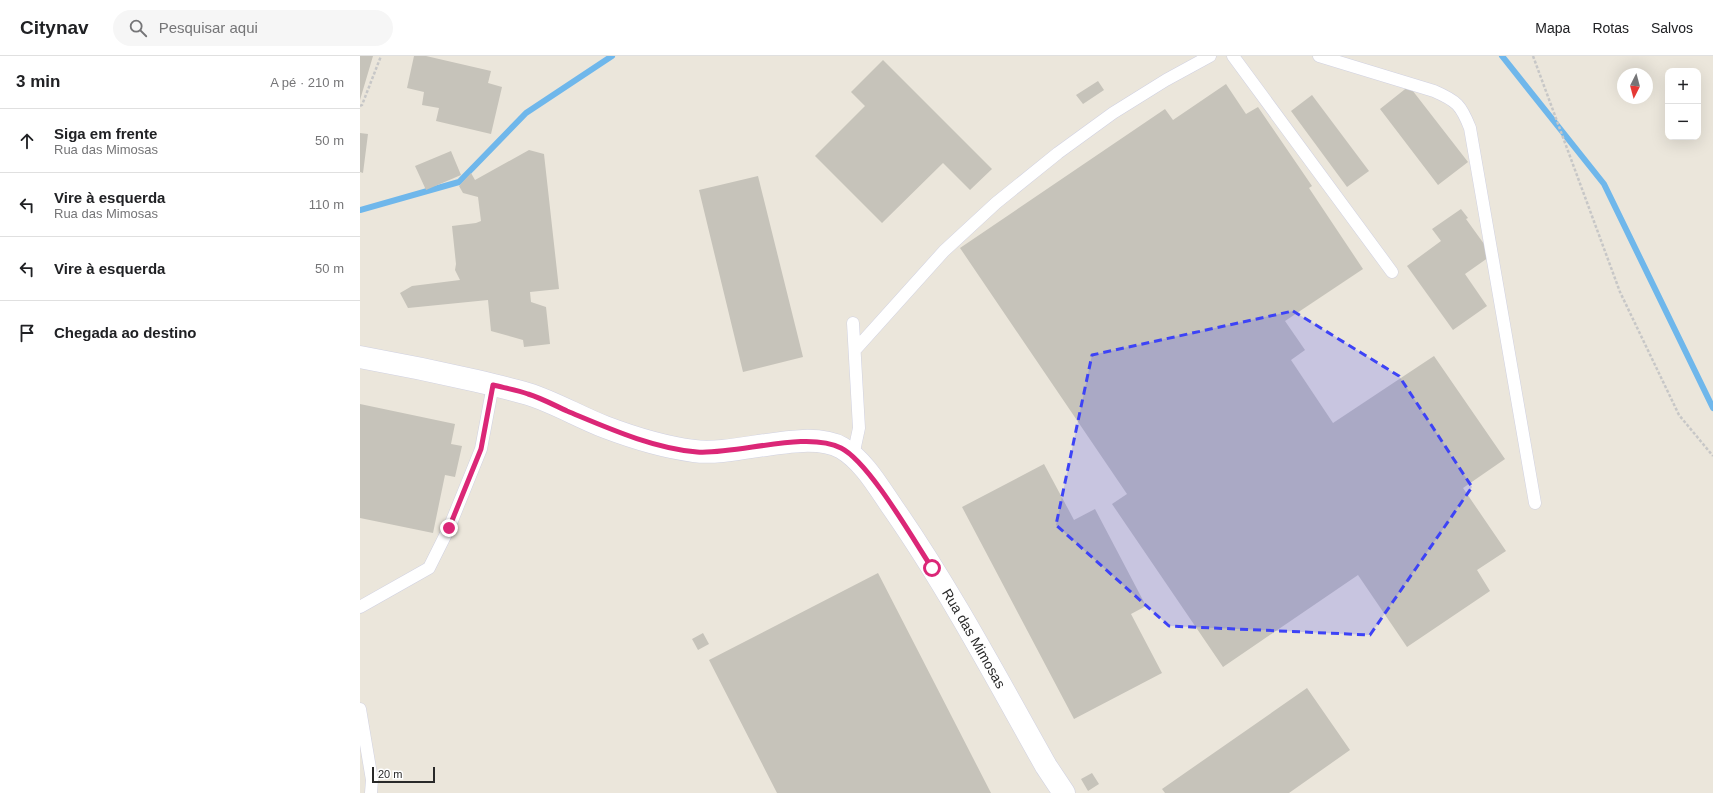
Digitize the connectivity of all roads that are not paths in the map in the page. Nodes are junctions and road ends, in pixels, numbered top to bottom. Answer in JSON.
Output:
{"nodes":[{"id":1,"x":1210,"y":56,"type":"edge"},
{"id":2,"x":1233,"y":56,"type":"edge"},
{"id":3,"x":1319,"y":56,"type":"edge"},
{"id":4,"x":1392,"y":272,"type":"dead end"},
{"id":5,"x":853,"y":323,"type":"dead end"},
{"id":6,"x":855,"y":350,"type":"junction"},
{"id":7,"x":360,"y":357,"type":"edge"},
{"id":8,"x":493,"y":385,"type":"junction"},
{"id":9,"x":853,"y":456,"type":"junction"},
{"id":10,"x":1535,"y":503,"type":"dead end"},
{"id":11,"x":360,"y":607,"type":"edge"},
{"id":12,"x":360,"y":709,"type":"edge"},
{"id":13,"x":371,"y":793,"type":"edge"},
{"id":14,"x":1064,"y":793,"type":"edge"}],
"edges":[{"from":1,"to":6,"type":"lane"},
{"from":2,"to":4,"type":"lane"},
{"from":3,"to":10,"type":"lane"},
{"from":5,"to":6,"type":"lane"},
{"from":6,"to":9,"type":"lane"},
{"from":7,"to":8,"type":"street","name":"Rua das Mimosas"},
{"from":8,"to":9,"type":"street","name":"Rua das Mimosas"},
{"from":8,"to":11,"type":"lane"},
{"from":9,"to":14,"type":"street","name":"Rua das Mimosas"},
{"from":12,"to":13,"type":"lane"}]}
